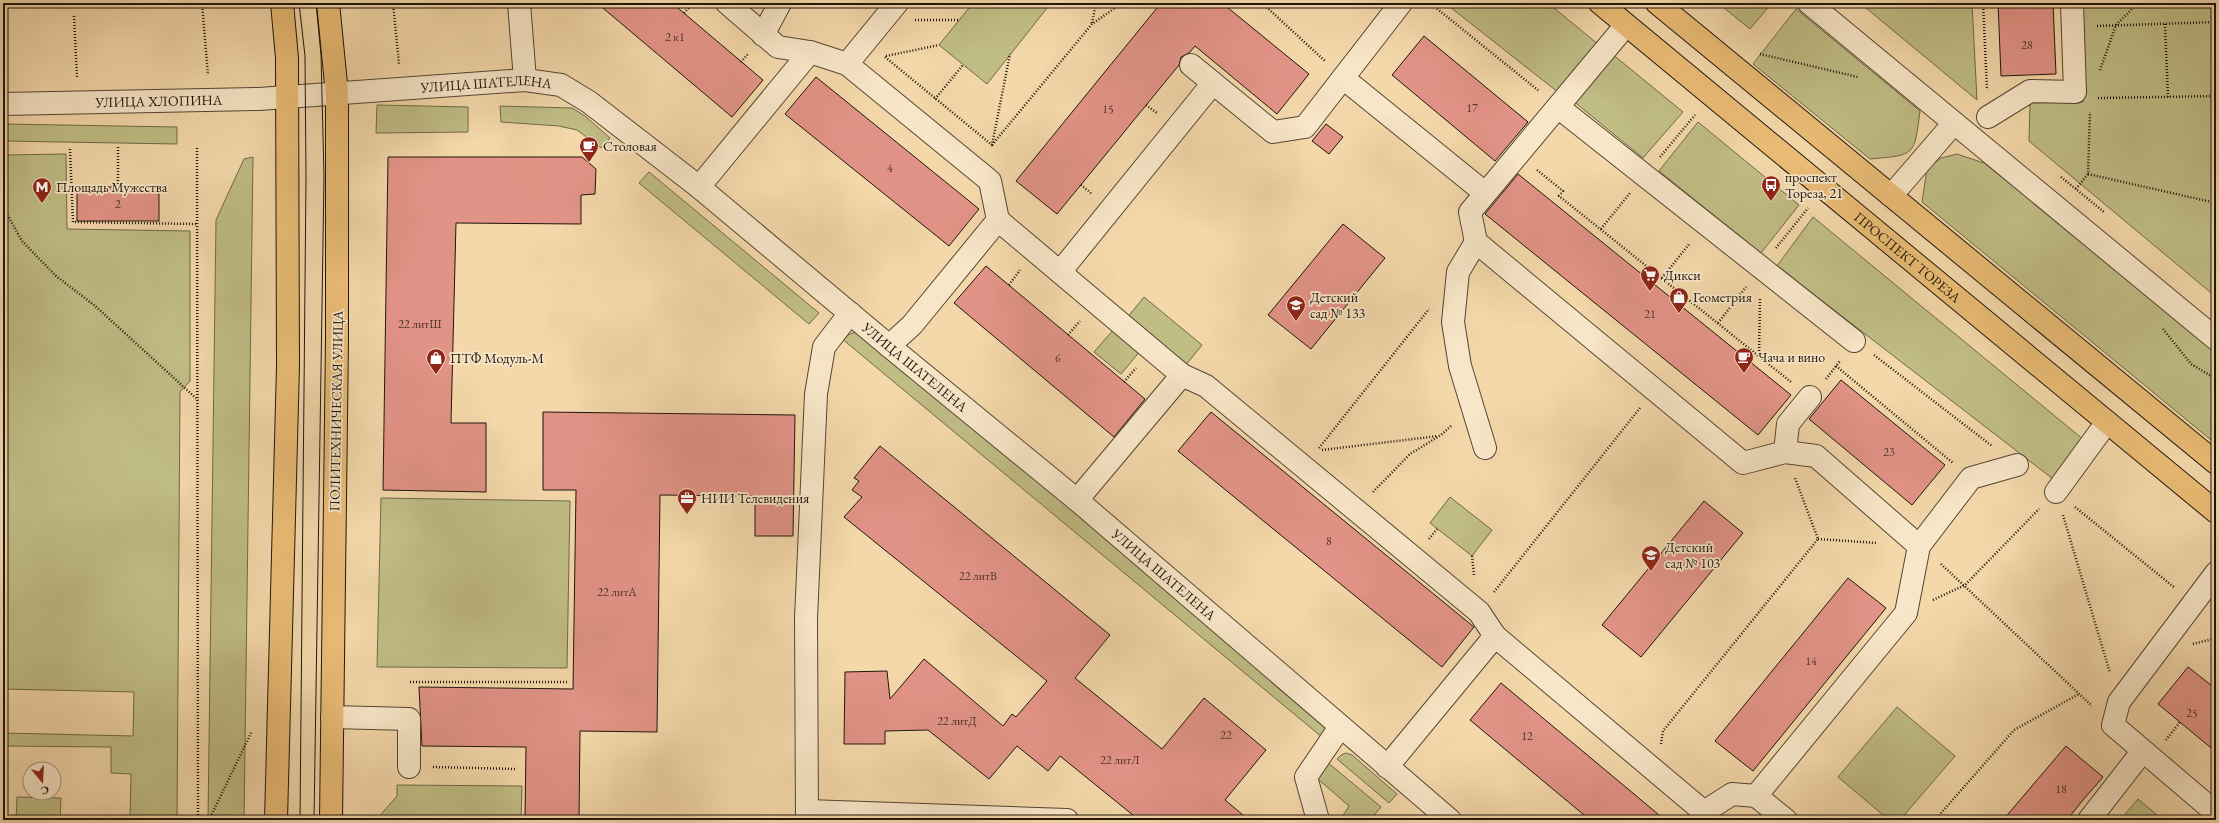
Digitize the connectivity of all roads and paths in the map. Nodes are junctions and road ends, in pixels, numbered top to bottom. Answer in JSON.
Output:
{"nodes":[{"id":1,"x":202,"y":3,"type":"edge"},
{"id":2,"x":282,"y":3,"type":"edge"},
{"id":3,"x":328,"y":3,"type":"edge"},
{"id":4,"x":393,"y":3,"type":"edge"},
{"id":5,"x":519,"y":3,"type":"edge"},
{"id":6,"x":693,"y":3,"type":"edge"},
{"id":7,"x":727,"y":3,"type":"edge"},
{"id":8,"x":780,"y":3,"type":"edge"},
{"id":9,"x":897,"y":3,"type":"edge"},
{"id":10,"x":1096,"y":3,"type":"edge"},
{"id":11,"x":1122,"y":3,"type":"edge"},
{"id":12,"x":1262,"y":3,"type":"edge"},
{"id":13,"x":1400,"y":3,"type":"edge"},
{"id":14,"x":1430,"y":3,"type":"edge"},
{"id":15,"x":1600,"y":3,"type":"edge"},
{"id":16,"x":1656,"y":3,"type":"edge"},
{"id":17,"x":1809,"y":3,"type":"edge"},
{"id":18,"x":1983,"y":3,"type":"edge"},
{"id":19,"x":2072,"y":3,"type":"edge"},
{"id":20,"x":2138,"y":3,"type":"edge"},
{"id":21,"x":684,"y":13,"type":"dead end"},
{"id":22,"x":74,"y":16,"type":"dead end"},
{"id":23,"x":959,"y":20,"type":"dead end"},
{"id":24,"x":882,"y":21,"type":"junction"},
{"id":25,"x":2216,"y":22,"type":"edge"},
{"id":26,"x":1092,"y":24,"type":"junction"},
{"id":27,"x":2165,"y":24,"type":"junction"},
{"id":28,"x":1626,"y":25,"type":"junction"},
{"id":29,"x":2116,"y":25,"type":"junction"},
{"id":30,"x":2073,"y":27,"type":"junction"},
{"id":31,"x":763,"y":35,"type":"junction"},
{"id":32,"x":939,"y":45,"type":"dead end"},
{"id":33,"x":810,"y":52,"type":"junction"},
{"id":34,"x":1755,"y":53,"type":"dead end"},
{"id":35,"x":1010,"y":54,"type":"dead end"},
{"id":36,"x":847,"y":64,"type":"junction"},
{"id":37,"x":963,"y":65,"type":"dead end"},
{"id":38,"x":1191,"y":65,"type":"dead end"},
{"id":39,"x":208,"y":75,"type":"dead end"},
{"id":40,"x":2098,"y":76,"type":"dead end"},
{"id":41,"x":77,"y":78,"type":"dead end"},
{"id":42,"x":1343,"y":78,"type":"junction"},
{"id":43,"x":1862,"y":78,"type":"dead end"},
{"id":44,"x":525,"y":80,"type":"junction"},
{"id":45,"x":1213,"y":83,"type":"junction"},
{"id":46,"x":401,"y":89,"type":"junction"},
{"id":47,"x":337,"y":94,"type":"junction"},
{"id":48,"x":314,"y":95,"type":"joint"},
{"id":49,"x":2082,"y":95,"type":"junction"},
{"id":50,"x":2216,"y":96,"type":"edge"},
{"id":51,"x":287,"y":97,"type":"junction"},
{"id":52,"x":2168,"y":97,"type":"junction"},
{"id":53,"x":935,"y":99,"type":"junction"},
{"id":54,"x":3,"y":104,"type":"edge"},
{"id":55,"x":1558,"y":107,"type":"junction"},
{"id":56,"x":1988,"y":117,"type":"joint"},
{"id":57,"x":1954,"y":123,"type":"junction"},
{"id":58,"x":992,"y":145,"type":"junction"},
{"id":59,"x":118,"y":147,"type":"dead end"},
{"id":60,"x":197,"y":148,"type":"dead end"},
{"id":61,"x":70,"y":149,"type":"dead end"},
{"id":62,"x":1518,"y":154,"type":"junction"},
{"id":63,"x":974,"y":167,"type":"junction"},
{"id":64,"x":2088,"y":174,"type":"junction"},
{"id":65,"x":118,"y":186,"type":"dead end"},
{"id":66,"x":699,"y":187,"type":"junction"},
{"id":67,"x":2076,"y":189,"type":"dead end"},
{"id":68,"x":1485,"y":193,"type":"junction"},
{"id":69,"x":1891,"y":196,"type":"junction"},
{"id":70,"x":2216,"y":203,"type":"edge"},
{"id":71,"x":3,"y":208,"type":"edge"},
{"id":72,"x":998,"y":220,"type":"junction"},
{"id":73,"x":198,"y":224,"type":"junction"},
{"id":74,"x":1705,"y":224,"type":"junction"},
{"id":75,"x":1476,"y":242,"type":"junction"},
{"id":76,"x":1760,"y":268,"type":"junction"},
{"id":77,"x":1060,"y":272,"type":"junction"},
{"id":78,"x":1662,"y":278,"type":"junction"},
{"id":79,"x":1430,"y":307,"type":"dead end"},
{"id":80,"x":850,"y":313,"type":"junction"},
{"id":81,"x":2216,"y":338,"type":"edge"},
{"id":82,"x":1854,"y":341,"type":"dead end"},
{"id":83,"x":889,"y":346,"type":"junction"},
{"id":84,"x":1759,"y":357,"type":"junction"},
{"id":85,"x":1836,"y":366,"type":"dead end"},
{"id":86,"x":1182,"y":375,"type":"junction"},
{"id":87,"x":1655,"y":390,"type":"junction"},
{"id":88,"x":1810,"y":397,"type":"joint"},
{"id":89,"x":198,"y":400,"type":"junction"},
{"id":90,"x":1472,"y":407,"type":"junction"},
{"id":91,"x":2107,"y":422,"type":"junction"},
{"id":92,"x":1441,"y":435,"type":"junction"},
{"id":93,"x":1485,"y":448,"type":"dead end"},
{"id":94,"x":1785,"y":452,"type":"junction"},
{"id":95,"x":2216,"y":463,"type":"edge"},
{"id":96,"x":2017,"y":465,"type":"dead end"},
{"id":97,"x":1972,"y":478,"type":"junction"},
{"id":98,"x":2056,"y":492,"type":"junction"},
{"id":99,"x":1077,"y":500,"type":"junction"},
{"id":100,"x":1356,"y":510,"type":"junction"},
{"id":101,"x":2216,"y":512,"type":"edge"},
{"id":102,"x":1818,"y":539,"type":"junction"},
{"id":103,"x":1880,"y":543,"type":"dead end"},
{"id":104,"x":1919,"y":546,"type":"junction"},
{"id":105,"x":2216,"y":573,"type":"edge"},
{"id":106,"x":1965,"y":585,"type":"junction"},
{"id":107,"x":1479,"y":612,"type":"junction"},
{"id":108,"x":1906,"y":613,"type":"junction"},
{"id":109,"x":1495,"y":636,"type":"junction"},
{"id":110,"x":410,"y":682,"type":"dead end"},
{"id":111,"x":568,"y":682,"type":"dead end"},
{"id":112,"x":2079,"y":694,"type":"junction"},
{"id":113,"x":2119,"y":702,"type":"junction"},
{"id":114,"x":332,"y":717,"type":"junction"},
{"id":115,"x":2113,"y":725,"type":"junction"},
{"id":116,"x":1340,"y":727,"type":"junction"},
{"id":117,"x":252,"y":731,"type":"dead end"},
{"id":118,"x":2142,"y":752,"type":"junction"},
{"id":119,"x":409,"y":767,"type":"joint"},
{"id":120,"x":1387,"y":767,"type":"junction"},
{"id":121,"x":516,"y":769,"type":"dead end"},
{"id":122,"x":1657,"y":772,"type":"junction"},
{"id":123,"x":1756,"y":796,"type":"junction"},
{"id":124,"x":2216,"y":813,"type":"edge"},
{"id":125,"x":807,"y":816,"type":"edge"},
{"id":126,"x":1701,"y":816,"type":"edge"},
{"id":127,"x":198,"y":820,"type":"edge"},
{"id":128,"x":209,"y":820,"type":"edge"},
{"id":129,"x":276,"y":820,"type":"edge"},
{"id":130,"x":331,"y":820,"type":"edge"},
{"id":131,"x":1067,"y":820,"type":"edge"},
{"id":132,"x":1318,"y":820,"type":"edge"},
{"id":133,"x":1450,"y":820,"type":"edge"},
{"id":134,"x":1786,"y":820,"type":"edge"},
{"id":135,"x":1936,"y":820,"type":"edge"},
{"id":136,"x":2089,"y":820,"type":"edge"}],
"edges":[{"from":1,"to":39,"type":"path"},
{"from":2,"to":51,"type":"main road"},
{"from":3,"to":47,"type":"main road","name":"ПОЛИТЕХНИЧЕСКАЯ УЛИЦА"},
{"from":4,"to":46,"type":"path"},
{"from":5,"to":44,"type":"street"},
{"from":6,"to":21,"type":"path"},
{"from":7,"to":31,"type":"street"},
{"from":8,"to":31,"type":"street"},
{"from":9,"to":24,"type":"street"},
{"from":10,"to":26,"type":"path"},
{"from":11,"to":26,"type":"path"},
{"from":12,"to":42,"type":"path"},
{"from":13,"to":42,"type":"street"},
{"from":14,"to":55,"type":"path"},
{"from":15,"to":28,"type":"main road","name":"ПРОСПЕКТ ТОРЕЗА"},
{"from":16,"to":69,"type":"main road"},
{"from":17,"to":57,"type":"street"},
{"from":18,"to":56,"type":"path"},
{"from":19,"to":30,"type":"street"},
{"from":20,"to":29,"type":"path"},
{"from":22,"to":41,"type":"path"},
{"from":23,"to":24,"type":"path"},
{"from":24,"to":36,"type":"street"},
{"from":25,"to":27,"type":"path"},
{"from":26,"to":58,"type":"path"},
{"from":27,"to":29,"type":"path"},
{"from":27,"to":52,"type":"path"},
{"from":28,"to":55,"type":"street"},
{"from":28,"to":91,"type":"main road","name":"ПРОСПЕКТ ТОРЕЗА"},
{"from":29,"to":30,"type":"path"},
{"from":29,"to":40,"type":"path"},
{"from":30,"to":49,"type":"street"},
{"from":31,"to":33,"type":"street"},
{"from":32,"to":53,"type":"path"},
{"from":33,"to":36,"type":"street"},
{"from":33,"to":66,"type":"street"},
{"from":34,"to":43,"type":"path"},
{"from":35,"to":58,"type":"path"},
{"from":36,"to":63,"type":"street"},
{"from":37,"to":53,"type":"path"},
{"from":38,"to":45,"type":"street"},
{"from":42,"to":45,"type":"street"},
{"from":42,"to":68,"type":"street"},
{"from":44,"to":46,"type":"street","name":"УЛИЦА ШАТЕЛЕНА"},
{"from":44,"to":66,"type":"street","name":"УЛИЦА ШАТЕЛЕНА"},
{"from":45,"to":77,"type":"street"},
{"from":46,"to":47,"type":"street","name":"УЛИЦА ШАТЕЛЕНА"},
{"from":47,"to":48,"type":"street","name":"УЛИЦА ШАТЕЛЕНА"},
{"from":47,"to":114,"type":"main road","name":"ПОЛИТЕХНИЧЕСКАЯ УЛИЦА"},
{"from":48,"to":51,"type":"street","name":"УЛИЦА ХЛОПИНА"},
{"from":49,"to":52,"type":"path"},
{"from":49,"to":56,"type":"street"},
{"from":49,"to":64,"type":"path"},
{"from":50,"to":52,"type":"path"},
{"from":51,"to":54,"type":"street","name":"УЛИЦА ХЛОПИНА"},
{"from":51,"to":129,"type":"main road"},
{"from":53,"to":58,"type":"path"},
{"from":55,"to":62,"type":"street"},
{"from":55,"to":74,"type":"street"},
{"from":57,"to":69,"type":"street"},
{"from":57,"to":81,"type":"street"},
{"from":58,"to":63,"type":"path"},
{"from":59,"to":65,"type":"path"},
{"from":60,"to":73,"type":"path"},
{"from":61,"to":73,"type":"path"},
{"from":62,"to":68,"type":"street"},
{"from":62,"to":78,"type":"path"},
{"from":63,"to":72,"type":"street"},
{"from":64,"to":67,"type":"path"},
{"from":64,"to":70,"type":"path"},
{"from":66,"to":80,"type":"street","name":"УЛИЦА ШАТЕЛЕНА"},
{"from":68,"to":75,"type":"street"},
{"from":69,"to":95,"type":"main road"},
{"from":71,"to":89,"type":"path"},
{"from":72,"to":77,"type":"street"},
{"from":72,"to":83,"type":"street"},
{"from":73,"to":89,"type":"path"},
{"from":74,"to":76,"type":"street"},
{"from":74,"to":78,"type":"path"},
{"from":75,"to":87,"type":"street"},
{"from":75,"to":90,"type":"street"},
{"from":76,"to":82,"type":"street"},
{"from":76,"to":84,"type":"path"},
{"from":77,"to":86,"type":"street"},
{"from":78,"to":84,"type":"path"},
{"from":79,"to":92,"type":"path"},
{"from":80,"to":83,"type":"street","name":"УЛИЦА ШАТЕЛЕНА"},
{"from":80,"to":125,"type":"street"},
{"from":83,"to":99,"type":"street","name":"УЛИЦА ШАТЕЛЕНА"},
{"from":84,"to":88,"type":"path"},
{"from":85,"to":97,"type":"path"},
{"from":86,"to":99,"type":"street"},
{"from":86,"to":100,"type":"street"},
{"from":87,"to":94,"type":"street"},
{"from":87,"to":107,"type":"path"},
{"from":88,"to":94,"type":"street"},
{"from":89,"to":127,"type":"path"},
{"from":90,"to":92,"type":"path"},
{"from":90,"to":93,"type":"street"},
{"from":91,"to":98,"type":"street"},
{"from":91,"to":101,"type":"main road","name":"ПРОСПЕКТ ТОРЕЗА"},
{"from":92,"to":100,"type":"path"},
{"from":94,"to":102,"type":"path"},
{"from":94,"to":104,"type":"street"},
{"from":96,"to":97,"type":"street"},
{"from":97,"to":104,"type":"street"},
{"from":98,"to":106,"type":"path"},
{"from":98,"to":113,"type":"path"},
{"from":99,"to":116,"type":"street","name":"УЛИЦА ШАТЕЛЕНА"},
{"from":100,"to":107,"type":"street"},
{"from":102,"to":103,"type":"path"},
{"from":102,"to":122,"type":"path"},
{"from":104,"to":106,"type":"path"},
{"from":104,"to":108,"type":"street"},
{"from":105,"to":113,"type":"street"},
{"from":106,"to":108,"type":"path"},
{"from":106,"to":112,"type":"path"},
{"from":107,"to":109,"type":"street"},
{"from":108,"to":123,"type":"street"},
{"from":109,"to":120,"type":"street"},
{"from":109,"to":122,"type":"street"},
{"from":110,"to":111,"type":"path"},
{"from":112,"to":115,"type":"path"},
{"from":112,"to":135,"type":"path"},
{"from":113,"to":115,"type":"street"},
{"from":114,"to":119,"type":"street"},
{"from":114,"to":130,"type":"main road","name":"ПОЛИТЕХНИЧЕСКАЯ УЛИЦА"},
{"from":115,"to":118,"type":"street"},
{"from":116,"to":120,"type":"street","name":"УЛИЦА ШАТЕЛЕНА"},
{"from":116,"to":132,"type":"street"},
{"from":117,"to":128,"type":"path"},
{"from":118,"to":124,"type":"street"},
{"from":118,"to":136,"type":"street"},
{"from":119,"to":121,"type":"path"},
{"from":120,"to":133,"type":"street","name":"УЛИЦА ШАТЕЛЕНА"},
{"from":122,"to":126,"type":"street"},
{"from":123,"to":126,"type":"street"},
{"from":123,"to":134,"type":"street"},
{"from":125,"to":131,"type":"street"}]}
